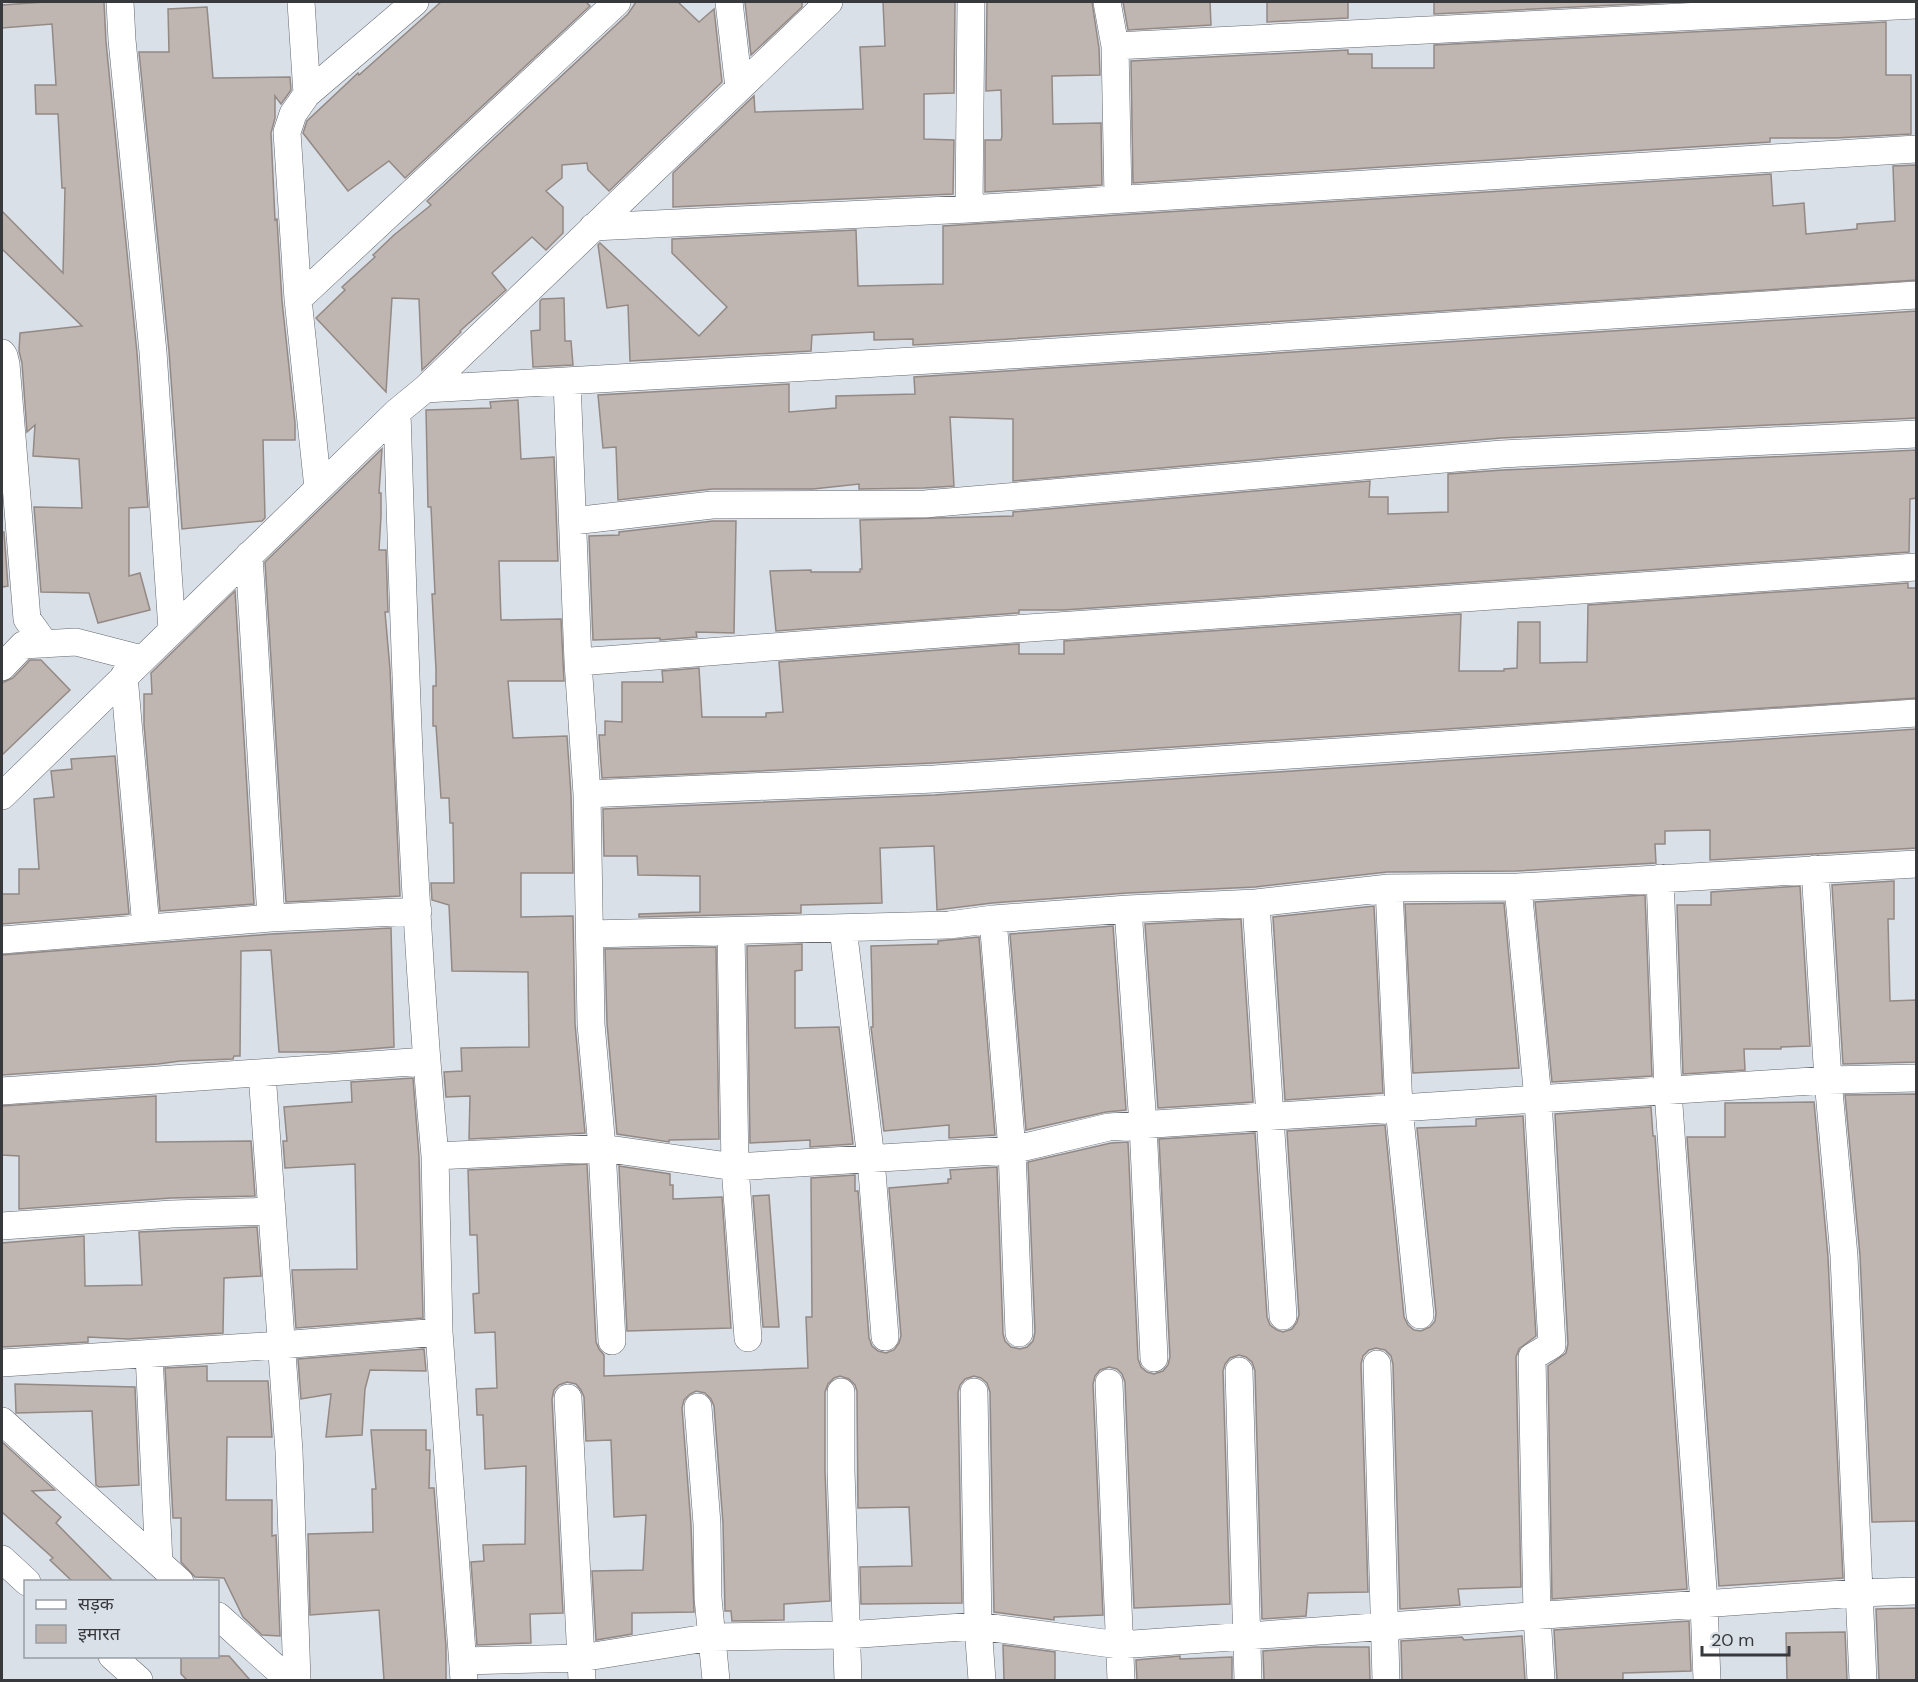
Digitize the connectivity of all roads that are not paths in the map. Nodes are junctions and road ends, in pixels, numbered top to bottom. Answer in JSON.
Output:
{"nodes":[{"id":1,"x":120,"y":2,"type":"edge"},
{"id":2,"x":301,"y":2,"type":"edge"},
{"id":3,"x":415,"y":2,"type":"edge"},
{"id":4,"x":616,"y":2,"type":"edge"},
{"id":5,"x":729,"y":2,"type":"edge"},
{"id":6,"x":971,"y":2,"type":"edge"},
{"id":7,"x":1107,"y":2,"type":"edge"},
{"id":8,"x":825,"y":3,"type":"edge"},
{"id":9,"x":1916,"y":4,"type":"edge"},
{"id":10,"x":1115,"y":46,"type":"junction"},
{"id":11,"x":739,"y":88,"type":"junction"},
{"id":12,"x":307,"y":94,"type":"junction"},
{"id":13,"x":1917,"y":148,"type":"edge"},
{"id":14,"x":1118,"y":198,"type":"junction"},
{"id":15,"x":969,"y":209,"type":"junction"},
{"id":16,"x":593,"y":227,"type":"junction"},
{"id":17,"x":1917,"y":295,"type":"edge"},
{"id":18,"x":298,"y":299,"type":"junction"},
{"id":19,"x":2,"y":353,"type":"edge"},
{"id":20,"x":567,"y":381,"type":"junction"},
{"id":21,"x":425,"y":389,"type":"junction"},
{"id":22,"x":397,"y":412,"type":"junction"},
{"id":23,"x":1917,"y":434,"type":"edge"},
{"id":24,"x":318,"y":488,"type":"junction"},
{"id":25,"x":573,"y":521,"type":"junction"},
{"id":26,"x":249,"y":555,"type":"junction"},
{"id":27,"x":1917,"y":567,"type":"edge"},
{"id":28,"x":172,"y":630,"type":"junction"},
{"id":29,"x":45,"y":644,"type":"junction"},
{"id":30,"x":578,"y":662,"type":"junction"},
{"id":31,"x":2,"y":667,"type":"edge"},
{"id":32,"x":133,"y":668,"type":"junction"},
{"id":33,"x":1917,"y":713,"type":"edge"},
{"id":34,"x":587,"y":794,"type":"junction"},
{"id":35,"x":2,"y":796,"type":"edge"},
{"id":36,"x":1917,"y":864,"type":"edge"},
{"id":37,"x":1815,"y":869,"type":"junction"},
{"id":38,"x":1660,"y":878,"type":"junction"},
{"id":39,"x":1518,"y":887,"type":"junction"},
{"id":40,"x":1389,"y":888,"type":"junction"},
{"id":41,"x":1256,"y":903,"type":"junction"},
{"id":42,"x":1128,"y":909,"type":"junction"},
{"id":43,"x":418,"y":911,"type":"junction"},
{"id":44,"x":271,"y":918,"type":"junction"},
{"id":45,"x":993,"y":920,"type":"junction"},
{"id":46,"x":146,"y":928,"type":"junction"},
{"id":47,"x":843,"y":928,"type":"junction"},
{"id":48,"x":731,"y":932,"type":"junction"},
{"id":49,"x":590,"y":934,"type":"junction"},
{"id":50,"x":2,"y":940,"type":"edge"},
{"id":51,"x":426,"y":1061,"type":"junction"},
{"id":52,"x":262,"y":1073,"type":"junction"},
{"id":53,"x":1917,"y":1078,"type":"edge"},
{"id":54,"x":1828,"y":1080,"type":"junction"},
{"id":55,"x":2,"y":1091,"type":"edge"},
{"id":56,"x":1668,"y":1091,"type":"junction"},
{"id":57,"x":1538,"y":1099,"type":"junction"},
{"id":58,"x":1399,"y":1108,"type":"junction"},
{"id":59,"x":1271,"y":1117,"type":"junction"},
{"id":60,"x":1143,"y":1125,"type":"junction"},
{"id":61,"x":602,"y":1148,"type":"junction"},
{"id":62,"x":1012,"y":1150,"type":"junction"},
{"id":63,"x":435,"y":1156,"type":"junction"},
{"id":64,"x":871,"y":1159,"type":"junction"},
{"id":65,"x":735,"y":1167,"type":"junction"},
{"id":66,"x":272,"y":1211,"type":"junction"},
{"id":67,"x":2,"y":1226,"type":"edge"},
{"id":68,"x":1420,"y":1315,"type":"dead end"},
{"id":69,"x":1282,"y":1316,"type":"dead end"},
{"id":70,"x":439,"y":1332,"type":"junction"},
{"id":71,"x":1019,"y":1333,"type":"dead end"},
{"id":72,"x":885,"y":1337,"type":"dead end"},
{"id":73,"x":748,"y":1338,"type":"dead end"},
{"id":74,"x":612,"y":1341,"type":"dead end"},
{"id":75,"x":281,"y":1345,"type":"junction"},
{"id":76,"x":149,"y":1354,"type":"junction"},
{"id":77,"x":1154,"y":1358,"type":"dead end"},
{"id":78,"x":2,"y":1363,"type":"edge"},
{"id":79,"x":1377,"y":1364,"type":"dead end"},
{"id":80,"x":1239,"y":1371,"type":"dead end"},
{"id":81,"x":1109,"y":1383,"type":"dead end"},
{"id":82,"x":841,"y":1392,"type":"dead end"},
{"id":83,"x":974,"y":1392,"type":"dead end"},
{"id":84,"x":568,"y":1398,"type":"dead end"},
{"id":85,"x":698,"y":1407,"type":"dead end"},
{"id":86,"x":2,"y":1421,"type":"edge"},
{"id":87,"x":2,"y":1559,"type":"edge"},
{"id":88,"x":159,"y":1563,"type":"junction"},
{"id":89,"x":26,"y":1580,"type":"edge"},
{"id":90,"x":179,"y":1580,"type":"edge"},
{"id":91,"x":1917,"y":1591,"type":"edge"},
{"id":92,"x":1858,"y":1593,"type":"junction"},
{"id":93,"x":1704,"y":1604,"type":"junction"},
{"id":94,"x":1537,"y":1616,"type":"junction"},
{"id":95,"x":219,"y":1617,"type":"edge"},
{"id":96,"x":978,"y":1626,"type":"junction"},
{"id":97,"x":1384,"y":1626,"type":"junction"},
{"id":98,"x":846,"y":1635,"type":"junction"},
{"id":99,"x":1246,"y":1635,"type":"junction"},
{"id":100,"x":712,"y":1637,"type":"junction"},
{"id":101,"x":1119,"y":1645,"type":"junction"},
{"id":102,"x":114,"y":1658,"type":"edge"},
{"id":103,"x":582,"y":1669,"type":"edge"},
{"id":104,"x":464,"y":1671,"type":"edge"},
{"id":105,"x":140,"y":1680,"type":"edge"},
{"id":106,"x":289,"y":1680,"type":"edge"},
{"id":107,"x":297,"y":1680,"type":"edge"},
{"id":108,"x":716,"y":1680,"type":"edge"},
{"id":109,"x":848,"y":1680,"type":"edge"},
{"id":110,"x":982,"y":1680,"type":"edge"},
{"id":111,"x":1121,"y":1680,"type":"edge"},
{"id":112,"x":1248,"y":1680,"type":"edge"},
{"id":113,"x":1386,"y":1680,"type":"edge"},
{"id":114,"x":1541,"y":1680,"type":"edge"},
{"id":115,"x":1707,"y":1680,"type":"edge"},
{"id":116,"x":1863,"y":1680,"type":"edge"}],
"edges":[{"from":1,"to":28,"type":"street"},
{"from":2,"to":12,"type":"street"},
{"from":3,"to":12,"type":"street"},
{"from":4,"to":18,"type":"street"},
{"from":5,"to":11,"type":"street"},
{"from":6,"to":15,"type":"street"},
{"from":7,"to":10,"type":"street"},
{"from":8,"to":11,"type":"street"},
{"from":9,"to":10,"type":"street"},
{"from":10,"to":14,"type":"street"},
{"from":11,"to":16,"type":"street"},
{"from":12,"to":18,"type":"street"},
{"from":13,"to":14,"type":"street"},
{"from":14,"to":15,"type":"street"},
{"from":15,"to":16,"type":"street"},
{"from":16,"to":21,"type":"street"},
{"from":17,"to":20,"type":"street"},
{"from":18,"to":24,"type":"street"},
{"from":19,"to":29,"type":"street"},
{"from":20,"to":21,"type":"street"},
{"from":20,"to":25,"type":"street"},
{"from":21,"to":22,"type":"street"},
{"from":22,"to":24,"type":"street"},
{"from":22,"to":43,"type":"street"},
{"from":23,"to":25,"type":"street"},
{"from":24,"to":26,"type":"street"},
{"from":25,"to":30,"type":"street"},
{"from":26,"to":28,"type":"street"},
{"from":26,"to":44,"type":"street"},
{"from":27,"to":30,"type":"street"},
{"from":28,"to":32,"type":"street"},
{"from":29,"to":31,"type":"street"},
{"from":29,"to":32,"type":"street"},
{"from":30,"to":34,"type":"street"},
{"from":32,"to":35,"type":"street"},
{"from":32,"to":46,"type":"street"},
{"from":33,"to":34,"type":"street"},
{"from":34,"to":49,"type":"street"},
{"from":36,"to":37,"type":"street"},
{"from":37,"to":38,"type":"street"},
{"from":37,"to":54,"type":"street"},
{"from":38,"to":39,"type":"street"},
{"from":38,"to":56,"type":"street"},
{"from":39,"to":40,"type":"street"},
{"from":39,"to":57,"type":"street"},
{"from":40,"to":41,"type":"street"},
{"from":40,"to":58,"type":"street"},
{"from":41,"to":42,"type":"street"},
{"from":41,"to":59,"type":"street"},
{"from":42,"to":45,"type":"street"},
{"from":42,"to":60,"type":"street"},
{"from":43,"to":44,"type":"street"},
{"from":43,"to":51,"type":"street"},
{"from":44,"to":46,"type":"street"},
{"from":45,"to":47,"type":"street"},
{"from":45,"to":62,"type":"street"},
{"from":46,"to":50,"type":"street"},
{"from":47,"to":48,"type":"street"},
{"from":47,"to":64,"type":"street"},
{"from":48,"to":49,"type":"street"},
{"from":48,"to":65,"type":"street"},
{"from":49,"to":61,"type":"street"},
{"from":51,"to":52,"type":"street"},
{"from":51,"to":63,"type":"street"},
{"from":52,"to":55,"type":"street"},
{"from":52,"to":66,"type":"street"},
{"from":53,"to":54,"type":"street"},
{"from":54,"to":56,"type":"street"},
{"from":54,"to":92,"type":"street"},
{"from":56,"to":57,"type":"street"},
{"from":56,"to":93,"type":"street"},
{"from":57,"to":58,"type":"street"},
{"from":57,"to":94,"type":"street"},
{"from":58,"to":59,"type":"street"},
{"from":58,"to":68,"type":"street"},
{"from":59,"to":60,"type":"street"},
{"from":59,"to":69,"type":"street"},
{"from":60,"to":62,"type":"street"},
{"from":60,"to":77,"type":"street"},
{"from":61,"to":63,"type":"street"},
{"from":61,"to":65,"type":"street"},
{"from":61,"to":74,"type":"street"},
{"from":62,"to":64,"type":"street"},
{"from":62,"to":71,"type":"street"},
{"from":63,"to":70,"type":"street"},
{"from":64,"to":65,"type":"street"},
{"from":64,"to":72,"type":"street"},
{"from":65,"to":73,"type":"street"},
{"from":66,"to":67,"type":"street"},
{"from":66,"to":75,"type":"street"},
{"from":70,"to":75,"type":"street"},
{"from":70,"to":104,"type":"street"},
{"from":75,"to":76,"type":"street"},
{"from":75,"to":107,"type":"street"},
{"from":76,"to":78,"type":"street"},
{"from":76,"to":88,"type":"street"},
{"from":79,"to":97,"type":"street"},
{"from":80,"to":99,"type":"street"},
{"from":81,"to":101,"type":"street"},
{"from":82,"to":98,"type":"street"},
{"from":83,"to":96,"type":"street"},
{"from":84,"to":103,"type":"street"},
{"from":85,"to":100,"type":"street"},
{"from":86,"to":88,"type":"street"},
{"from":87,"to":89,"type":"street"},
{"from":88,"to":90,"type":"street"},
{"from":91,"to":92,"type":"street"},
{"from":92,"to":93,"type":"street"},
{"from":92,"to":116,"type":"street"},
{"from":93,"to":94,"type":"street"},
{"from":93,"to":115,"type":"street"},
{"from":94,"to":97,"type":"street"},
{"from":94,"to":114,"type":"street"},
{"from":95,"to":106,"type":"street"},
{"from":96,"to":98,"type":"street"},
{"from":96,"to":101,"type":"street"},
{"from":96,"to":110,"type":"street"},
{"from":97,"to":99,"type":"street"},
{"from":97,"to":113,"type":"street"},
{"from":98,"to":100,"type":"street"},
{"from":98,"to":109,"type":"street"},
{"from":99,"to":101,"type":"street"},
{"from":99,"to":112,"type":"street"},
{"from":100,"to":103,"type":"street"},
{"from":100,"to":108,"type":"street"},
{"from":101,"to":111,"type":"street"},
{"from":102,"to":105,"type":"street"},
{"from":103,"to":104,"type":"street"}]}
